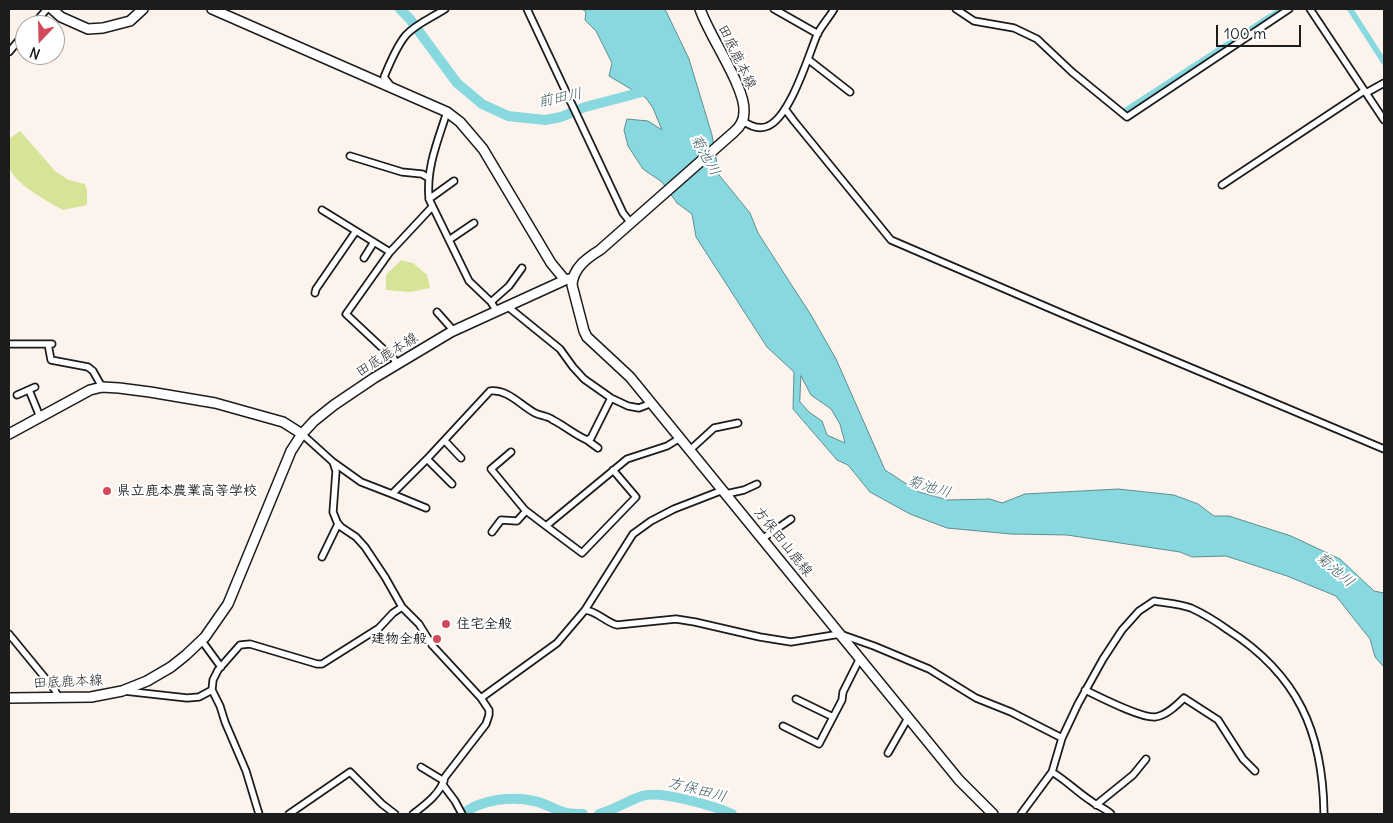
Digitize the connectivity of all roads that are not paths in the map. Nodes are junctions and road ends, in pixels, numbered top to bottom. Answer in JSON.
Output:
{"nodes":[{"id":1,"x":52,"y":9,"type":"edge"},
{"id":2,"x":143,"y":9,"type":"edge"},
{"id":3,"x":212,"y":9,"type":"edge"},
{"id":4,"x":445,"y":9,"type":"edge"},
{"id":5,"x":527,"y":9,"type":"edge"},
{"id":6,"x":774,"y":9,"type":"edge"},
{"id":7,"x":834,"y":9,"type":"edge"},
{"id":8,"x":956,"y":9,"type":"edge"},
{"id":9,"x":1289,"y":9,"type":"edge"},
{"id":10,"x":1310,"y":9,"type":"edge"},
{"id":11,"x":700,"y":10,"type":"edge"},
{"id":12,"x":818,"y":34,"type":"junction"},
{"id":13,"x":809,"y":60,"type":"junction"},
{"id":14,"x":1384,"y":83,"type":"edge"},
{"id":15,"x":392,"y":87,"type":"junction"},
{"id":16,"x":850,"y":92,"type":"dead end"},
{"id":17,"x":1365,"y":92,"type":"junction"},
{"id":18,"x":785,"y":109,"type":"junction"},
{"id":19,"x":447,"y":112,"type":"junction"},
{"id":20,"x":1384,"y":120,"type":"edge"},
{"id":21,"x":743,"y":121,"type":"junction"},
{"id":22,"x":350,"y":156,"type":"dead end"},
{"id":23,"x":429,"y":178,"type":"junction"},
{"id":24,"x":454,"y":182,"type":"dead end"},
{"id":25,"x":1222,"y":185,"type":"dead end"},
{"id":26,"x":429,"y":198,"type":"junction"},
{"id":27,"x":432,"y":207,"type":"junction"},
{"id":28,"x":322,"y":210,"type":"dead end"},
{"id":29,"x":474,"y":223,"type":"dead end"},
{"id":30,"x":631,"y":223,"type":"junction"},
{"id":31,"x":356,"y":231,"type":"junction"},
{"id":32,"x":449,"y":240,"type":"junction"},
{"id":33,"x":374,"y":242,"type":"junction"},
{"id":34,"x":390,"y":252,"type":"junction"},
{"id":35,"x":364,"y":258,"type":"dead end"},
{"id":36,"x":522,"y":268,"type":"dead end"},
{"id":37,"x":569,"y":279,"type":"junction"},
{"id":38,"x":315,"y":293,"type":"dead end"},
{"id":39,"x":493,"y":306,"type":"junction"},
{"id":40,"x":507,"y":306,"type":"junction"},
{"id":41,"x":437,"y":312,"type":"dead end"},
{"id":42,"x":453,"y":330,"type":"junction"},
{"id":43,"x":9,"y":344,"type":"edge"},
{"id":44,"x":397,"y":364,"type":"junction"},
{"id":45,"x":36,"y":387,"type":"dead end"},
{"id":46,"x":102,"y":387,"type":"junction"},
{"id":47,"x":29,"y":390,"type":"junction"},
{"id":48,"x":17,"y":394,"type":"dead end"},
{"id":49,"x":611,"y":398,"type":"junction"},
{"id":50,"x":652,"y":403,"type":"junction"},
{"id":51,"x":40,"y":417,"type":"junction"},
{"id":52,"x":738,"y":423,"type":"dead end"},
{"id":53,"x":9,"y":434,"type":"edge"},
{"id":54,"x":302,"y":434,"type":"junction"},
{"id":55,"x":680,"y":438,"type":"junction"},
{"id":56,"x":587,"y":440,"type":"junction"},
{"id":57,"x":445,"y":441,"type":"junction"},
{"id":58,"x":598,"y":448,"type":"dead end"},
{"id":59,"x":1384,"y":449,"type":"edge"},
{"id":60,"x":690,"y":450,"type":"junction"},
{"id":61,"x":510,"y":452,"type":"dead end"},
{"id":62,"x":461,"y":458,"type":"dead end"},
{"id":63,"x":427,"y":459,"type":"junction"},
{"id":64,"x":333,"y":462,"type":"junction"},
{"id":65,"x":613,"y":470,"type":"junction"},
{"id":66,"x":452,"y":484,"type":"dead end"},
{"id":67,"x":757,"y":484,"type":"dead end"},
{"id":68,"x":724,"y":492,"type":"junction"},
{"id":69,"x":392,"y":494,"type":"junction"},
{"id":70,"x":426,"y":508,"type":"dead end"},
{"id":71,"x":526,"y":511,"type":"junction"},
{"id":72,"x":792,"y":519,"type":"dead end"},
{"id":73,"x":338,"y":524,"type":"junction"},
{"id":74,"x":546,"y":526,"type":"junction"},
{"id":75,"x":492,"y":532,"type":"dead end"},
{"id":76,"x":762,"y":539,"type":"junction"},
{"id":77,"x":322,"y":557,"type":"dead end"},
{"id":78,"x":402,"y":607,"type":"junction"},
{"id":79,"x":585,"y":610,"type":"junction"},
{"id":80,"x":9,"y":634,"type":"edge"},
{"id":81,"x":840,"y":634,"type":"junction"},
{"id":82,"x":202,"y":641,"type":"junction"},
{"id":83,"x":860,"y":658,"type":"junction"},
{"id":84,"x":221,"y":667,"type":"junction"},
{"id":85,"x":212,"y":690,"type":"junction"},
{"id":86,"x":1085,"y":690,"type":"junction"},
{"id":87,"x":122,"y":691,"type":"junction"},
{"id":88,"x":58,"y":697,"type":"junction"},
{"id":89,"x":9,"y":698,"type":"edge"},
{"id":90,"x":481,"y":698,"type":"junction"},
{"id":91,"x":796,"y":699,"type":"dead end"},
{"id":92,"x":832,"y":717,"type":"junction"},
{"id":93,"x":908,"y":718,"type":"junction"},
{"id":94,"x":783,"y":726,"type":"dead end"},
{"id":95,"x":1062,"y":738,"type":"junction"},
{"id":96,"x":888,"y":753,"type":"dead end"},
{"id":97,"x":1146,"y":759,"type":"dead end"},
{"id":98,"x":421,"y":767,"type":"dead end"},
{"id":99,"x":1255,"y":771,"type":"dead end"},
{"id":100,"x":1052,"y":772,"type":"junction"},
{"id":101,"x":444,"y":783,"type":"junction"},
{"id":102,"x":1096,"y":805,"type":"junction"},
{"id":103,"x":259,"y":814,"type":"edge"},
{"id":104,"x":289,"y":814,"type":"edge"},
{"id":105,"x":395,"y":814,"type":"edge"},
{"id":106,"x":413,"y":814,"type":"edge"},
{"id":107,"x":462,"y":814,"type":"edge"},
{"id":108,"x":993,"y":814,"type":"edge"},
{"id":109,"x":1021,"y":814,"type":"edge"},
{"id":110,"x":1111,"y":814,"type":"edge"},
{"id":111,"x":1324,"y":814,"type":"edge"}],
"edges":[{"from":1,"to":2,"type":"main road"},
{"from":3,"to":15,"type":"main road"},
{"from":4,"to":15,"type":"street"},
{"from":5,"to":30,"type":"street"},
{"from":6,"to":12,"type":"street"},
{"from":7,"to":12,"type":"street"},
{"from":8,"to":9,"type":"street"},
{"from":10,"to":17,"type":"street"},
{"from":11,"to":21,"type":"main road","name":"田底鹿本線"},
{"from":12,"to":13,"type":"street"},
{"from":13,"to":16,"type":"street"},
{"from":13,"to":18,"type":"street"},
{"from":14,"to":17,"type":"street"},
{"from":15,"to":19,"type":"main road"},
{"from":17,"to":20,"type":"street"},
{"from":17,"to":25,"type":"street"},
{"from":18,"to":21,"type":"street"},
{"from":18,"to":59,"type":"street"},
{"from":19,"to":23,"type":"street"},
{"from":19,"to":37,"type":"main road"},
{"from":21,"to":30,"type":"main road","name":"田底鹿本線"},
{"from":22,"to":23,"type":"street"},
{"from":23,"to":26,"type":"street"},
{"from":24,"to":26,"type":"street"},
{"from":26,"to":27,"type":"street"},
{"from":27,"to":32,"type":"street"},
{"from":27,"to":34,"type":"street"},
{"from":28,"to":31,"type":"street"},
{"from":29,"to":32,"type":"street"},
{"from":30,"to":37,"type":"main road","name":"田底鹿本線"},
{"from":31,"to":33,"type":"street"},
{"from":31,"to":38,"type":"street"},
{"from":32,"to":39,"type":"street"},
{"from":33,"to":34,"type":"street"},
{"from":33,"to":35,"type":"street"},
{"from":34,"to":44,"type":"street"},
{"from":36,"to":39,"type":"street"},
{"from":37,"to":40,"type":"main road","name":"田底鹿本線"},
{"from":37,"to":50,"type":"main road","name":"方保田山鹿線"},
{"from":39,"to":40,"type":"main road","name":"田底鹿本線"},
{"from":39,"to":42,"type":"main road","name":"田底鹿本線"},
{"from":40,"to":49,"type":"street"},
{"from":41,"to":42,"type":"street"},
{"from":42,"to":44,"type":"main road","name":"田底鹿本線"},
{"from":43,"to":46,"type":"street"},
{"from":44,"to":54,"type":"main road","name":"田底鹿本線"},
{"from":45,"to":47,"type":"street"},
{"from":46,"to":51,"type":"main road"},
{"from":46,"to":54,"type":"main road"},
{"from":47,"to":48,"type":"street"},
{"from":47,"to":51,"type":"street"},
{"from":49,"to":50,"type":"street"},
{"from":49,"to":56,"type":"street"},
{"from":50,"to":55,"type":"main road","name":"方保田山鹿線"},
{"from":51,"to":53,"type":"main road"},
{"from":52,"to":60,"type":"street"},
{"from":54,"to":64,"type":"street"},
{"from":54,"to":82,"type":"main road","name":"田底鹿本線"},
{"from":55,"to":60,"type":"main road","name":"方保田山鹿線"},
{"from":55,"to":65,"type":"street"},
{"from":56,"to":57,"type":"street"},
{"from":56,"to":58,"type":"street"},
{"from":57,"to":62,"type":"street"},
{"from":57,"to":63,"type":"street"},
{"from":60,"to":68,"type":"main road","name":"方保田山鹿線"},
{"from":61,"to":71,"type":"street"},
{"from":63,"to":66,"type":"street"},
{"from":63,"to":69,"type":"street"},
{"from":64,"to":69,"type":"street"},
{"from":64,"to":73,"type":"street"},
{"from":65,"to":74,"type":"street"},
{"from":65,"to":74,"type":"street"},
{"from":67,"to":68,"type":"street"},
{"from":68,"to":76,"type":"main road","name":"方保田山鹿線"},
{"from":68,"to":79,"type":"street"},
{"from":69,"to":70,"type":"street"},
{"from":71,"to":74,"type":"street"},
{"from":71,"to":75,"type":"street"},
{"from":72,"to":76,"type":"street"},
{"from":73,"to":77,"type":"street"},
{"from":73,"to":78,"type":"street"},
{"from":76,"to":81,"type":"main road","name":"方保田山鹿線"},
{"from":78,"to":84,"type":"street"},
{"from":78,"to":90,"type":"street"},
{"from":79,"to":81,"type":"street"},
{"from":79,"to":90,"type":"street"},
{"from":80,"to":88,"type":"street"},
{"from":81,"to":83,"type":"main road","name":"方保田山鹿線"},
{"from":81,"to":95,"type":"street"},
{"from":82,"to":84,"type":"street"},
{"from":82,"to":87,"type":"main road","name":"田底鹿本線"},
{"from":83,"to":92,"type":"street"},
{"from":83,"to":93,"type":"main road","name":"方保田山鹿線"},
{"from":84,"to":85,"type":"street"},
{"from":85,"to":87,"type":"street"},
{"from":85,"to":103,"type":"street"},
{"from":86,"to":95,"type":"street"},
{"from":86,"to":99,"type":"street"},
{"from":86,"to":111,"type":"street"},
{"from":87,"to":88,"type":"main road","name":"田底鹿本線"},
{"from":88,"to":89,"type":"main road","name":"田底鹿本線"},
{"from":90,"to":101,"type":"street"},
{"from":91,"to":92,"type":"street"},
{"from":92,"to":94,"type":"street"},
{"from":93,"to":96,"type":"street"},
{"from":93,"to":108,"type":"main road","name":"方保田山鹿線"},
{"from":95,"to":100,"type":"street"},
{"from":97,"to":102,"type":"street"},
{"from":98,"to":101,"type":"street"},
{"from":100,"to":102,"type":"street"},
{"from":100,"to":109,"type":"street"},
{"from":101,"to":106,"type":"street"},
{"from":101,"to":107,"type":"street"},
{"from":102,"to":110,"type":"street"},
{"from":104,"to":105,"type":"street"}]}
